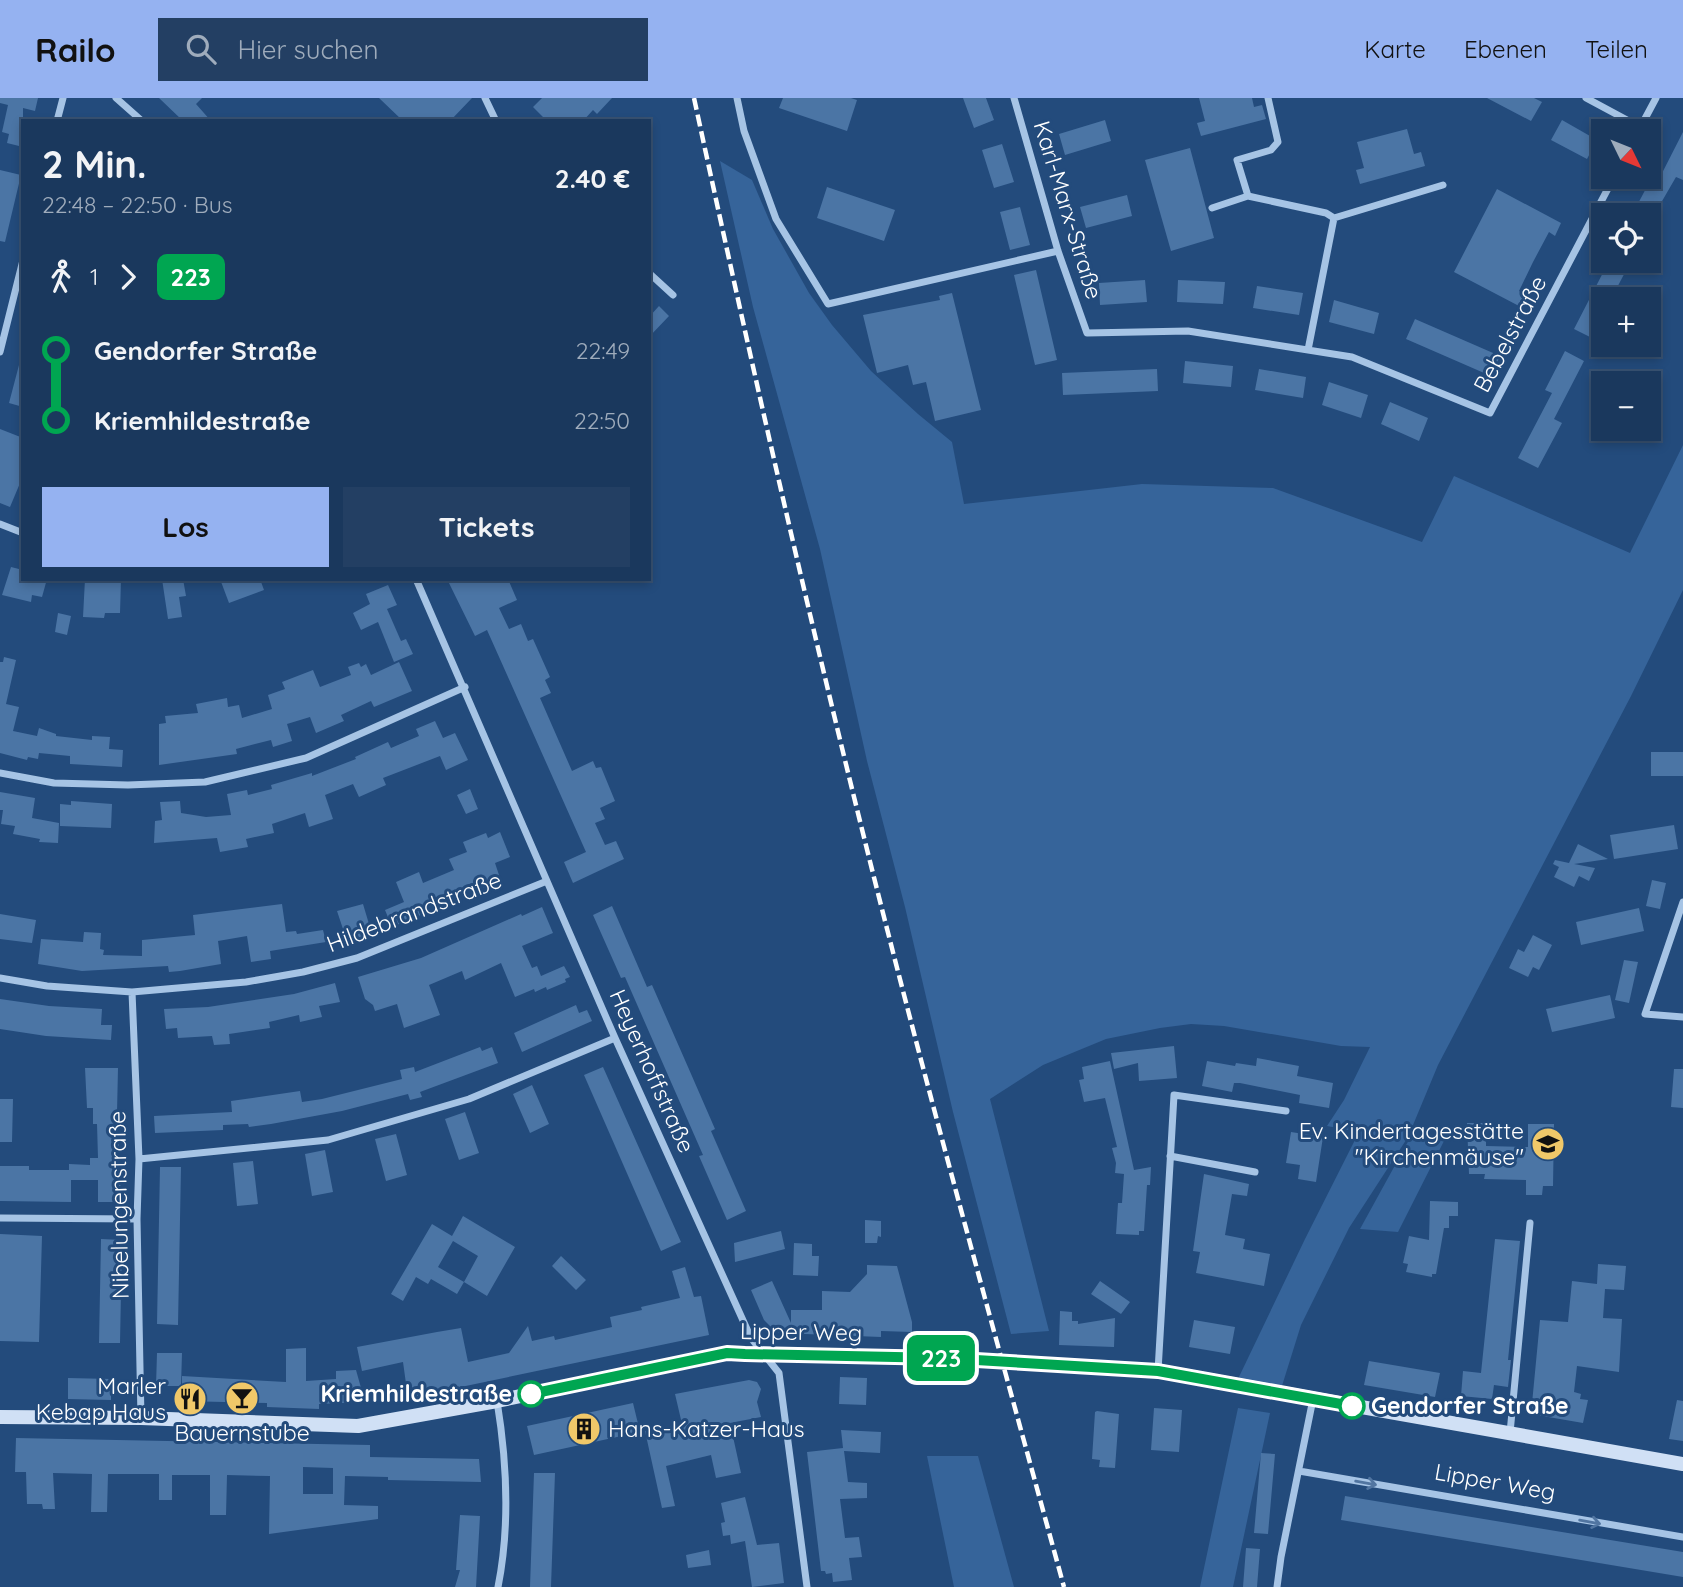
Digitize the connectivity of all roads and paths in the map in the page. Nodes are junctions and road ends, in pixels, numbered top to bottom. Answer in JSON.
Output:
{"nodes":[{"id":1,"x":63,"y":98,"type":"edge"},
{"id":2,"x":116,"y":98,"type":"edge"},
{"id":3,"x":485,"y":98,"type":"edge"},
{"id":4,"x":737,"y":98,"type":"edge"},
{"id":5,"x":1014,"y":98,"type":"edge"},
{"id":6,"x":1268,"y":98,"type":"edge"},
{"id":7,"x":1586,"y":98,"type":"edge"},
{"id":8,"x":1656,"y":98,"type":"edge"},
{"id":9,"x":58,"y":119,"type":"edge"},
{"id":10,"x":140,"y":119,"type":"edge"},
{"id":11,"x":495,"y":119,"type":"edge"},
{"id":12,"x":1622,"y":119,"type":"edge"},
{"id":13,"x":1644,"y":119,"type":"edge"},
{"id":14,"x":1443,"y":185,"type":"dead end"},
{"id":15,"x":1608,"y":189,"type":"edge"},
{"id":16,"x":1248,"y":196,"type":"junction"},
{"id":17,"x":1212,"y":208,"type":"dead end"},
{"id":18,"x":1334,"y":218,"type":"junction"},
{"id":19,"x":1058,"y":251,"type":"junction"},
{"id":20,"x":21,"y":268,"type":"edge"},
{"id":21,"x":651,"y":275,"type":"edge"},
{"id":22,"x":673,"y":295,"type":"dead end"},
{"id":23,"x":1087,"y":333,"type":"joint"},
{"id":24,"x":1308,"y":350,"type":"junction"},
{"id":25,"x":0,"y":352,"type":"edge"},
{"id":26,"x":0,"y":524,"type":"edge"},
{"id":27,"x":21,"y":532,"type":"edge"},
{"id":28,"x":417,"y":581,"type":"edge"},
{"id":29,"x":465,"y":687,"type":"junction"},
{"id":30,"x":0,"y":772,"type":"edge"},
{"id":31,"x":547,"y":881,"type":"junction"},
{"id":32,"x":1683,"y":902,"type":"edge"},
{"id":33,"x":0,"y":978,"type":"edge"},
{"id":34,"x":132,"y":992,"type":"junction"},
{"id":35,"x":1683,"y":1017,"type":"edge"},
{"id":36,"x":615,"y":1038,"type":"junction"},
{"id":37,"x":1286,"y":1111,"type":"dead end"},
{"id":38,"x":1170,"y":1156,"type":"junction"},
{"id":39,"x":139,"y":1159,"type":"junction"},
{"id":40,"x":1255,"y":1172,"type":"dead end"},
{"id":41,"x":0,"y":1218,"type":"edge"},
{"id":42,"x":138,"y":1219,"type":"junction"},
{"id":43,"x":1530,"y":1223,"type":"dead end"},
{"id":44,"x":762,"y":1354,"type":"junction"},
{"id":45,"x":1158,"y":1371,"type":"junction"},
{"id":46,"x":1313,"y":1399,"type":"junction"},
{"id":47,"x":498,"y":1401,"type":"junction"},
{"id":48,"x":0,"y":1417,"type":"edge"},
{"id":49,"x":141,"y":1419,"type":"junction"},
{"id":50,"x":1510,"y":1433,"type":"junction"},
{"id":51,"x":1683,"y":1464,"type":"edge"},
{"id":52,"x":1299,"y":1471,"type":"junction"},
{"id":53,"x":1683,"y":1538,"type":"edge"},
{"id":54,"x":498,"y":1587,"type":"edge"},
{"id":55,"x":807,"y":1587,"type":"edge"},
{"id":56,"x":1277,"y":1587,"type":"edge"}],
"edges":[{"from":1,"to":9,"type":"street"},
{"from":2,"to":10,"type":"street"},
{"from":3,"to":11,"type":"street"},
{"from":4,"to":19,"type":"street"},
{"from":5,"to":19,"type":"street","name":"Karl-Marx-Straße"},
{"from":6,"to":16,"type":"street"},
{"from":7,"to":12,"type":"street"},
{"from":8,"to":13,"type":"street"},
{"from":14,"to":18,"type":"street"},
{"from":15,"to":24,"type":"street","name":"Bebelstraße"},
{"from":16,"to":17,"type":"street"},
{"from":16,"to":18,"type":"street"},
{"from":18,"to":24,"type":"street"},
{"from":19,"to":23,"type":"street","name":"Karl-Marx-Straße"},
{"from":20,"to":25,"type":"street"},
{"from":21,"to":22,"type":"street"},
{"from":23,"to":24,"type":"street","name":"Bebelstraße"},
{"from":26,"to":27,"type":"street"},
{"from":28,"to":29,"type":"street","name":"Heyerhoffstraße"},
{"from":29,"to":30,"type":"street"},
{"from":29,"to":31,"type":"street","name":"Heyerhoffstraße"},
{"from":31,"to":34,"type":"street","name":"Hildebrandstraße"},
{"from":31,"to":36,"type":"street","name":"Heyerhoffstraße"},
{"from":32,"to":35,"type":"street"},
{"from":33,"to":34,"type":"street","name":"Hildebrandstraße"},
{"from":34,"to":39,"type":"street","name":"Nibelungenstraße"},
{"from":36,"to":39,"type":"street"},
{"from":36,"to":44,"type":"street","name":"Heyerhoffstraße"},
{"from":37,"to":38,"type":"street"},
{"from":38,"to":40,"type":"street"},
{"from":38,"to":45,"type":"street"},
{"from":39,"to":42,"type":"street","name":"Nibelungenstraße"},
{"from":41,"to":42,"type":"street"},
{"from":42,"to":49,"type":"street","name":"Nibelungenstraße"},
{"from":43,"to":50,"type":"street"},
{"from":44,"to":45,"type":"street","name":"Lipper Weg"},
{"from":44,"to":47,"type":"street","name":"Lipper Weg"},
{"from":44,"to":55,"type":"street","name":"Heyerhoffstraße"},
{"from":45,"to":46,"type":"street","name":"Lipper Weg"},
{"from":46,"to":50,"type":"street","name":"Lipper Weg"},
{"from":46,"to":52,"type":"street"},
{"from":47,"to":49,"type":"street","name":"Lipper Weg"},
{"from":47,"to":54,"type":"street"},
{"from":48,"to":49,"type":"street","name":"Lipper Weg"},
{"from":50,"to":51,"type":"street","name":"Lipper Weg"},
{"from":52,"to":53,"type":"street","name":"Lipper Weg","one_way":true},
{"from":52,"to":56,"type":"street"}]}
